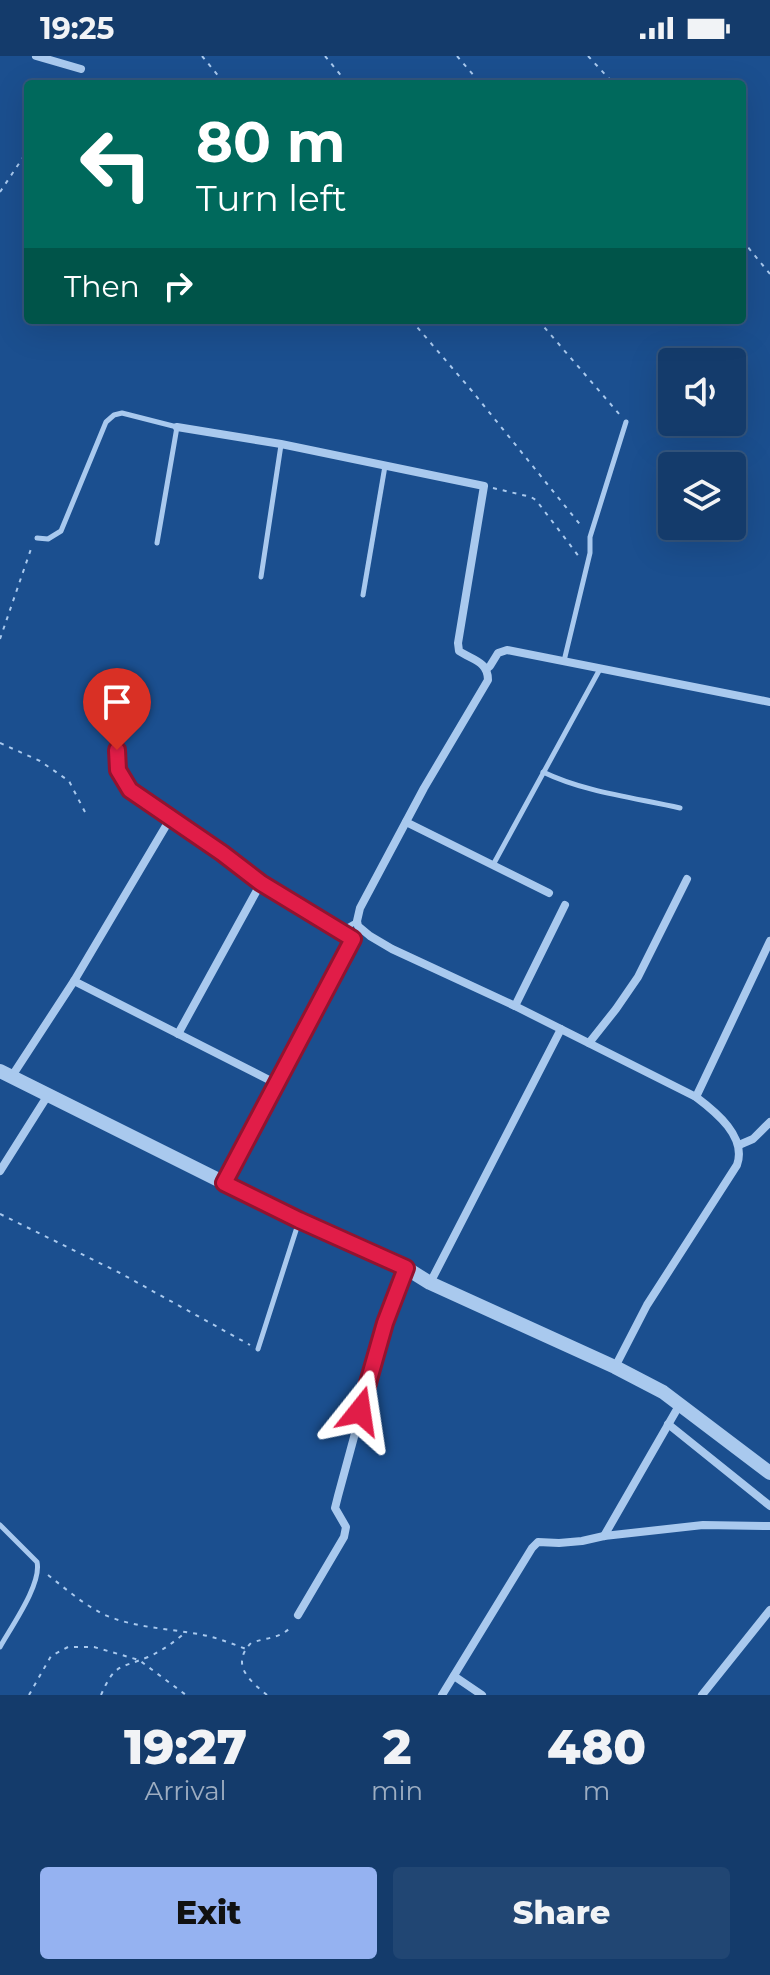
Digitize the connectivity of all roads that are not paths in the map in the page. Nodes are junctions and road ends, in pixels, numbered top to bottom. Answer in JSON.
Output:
{"nodes":[{"id":1,"x":36,"y":56,"type":"edge"},
{"id":2,"x":81,"y":69,"type":"dead end"},
{"id":3,"x":626,"y":422,"type":"road end"},
{"id":4,"x":177,"y":427,"type":"junction"},
{"id":5,"x":281,"y":444,"type":"junction"},
{"id":6,"x":385,"y":466,"type":"junction"},
{"id":7,"x":37,"y":538,"type":"road end"},
{"id":8,"x":157,"y":543,"type":"dead end"},
{"id":9,"x":261,"y":577,"type":"dead end"},
{"id":10,"x":363,"y":595,"type":"dead end"},
{"id":11,"x":564,"y":661,"type":"junction"},
{"id":12,"x":600,"y":668,"type":"junction"},
{"id":13,"x":486,"y":669,"type":"junction"},
{"id":14,"x":770,"y":702,"type":"edge"},
{"id":15,"x":122,"y":707,"type":"dead end"},
{"id":16,"x":543,"y":772,"type":"junction"},
{"id":17,"x":680,"y":808,"type":"dead end"},
{"id":18,"x":170,"y":819,"type":"junction"},
{"id":19,"x":406,"y":822,"type":"junction"},
{"id":20,"x":493,"y":865,"type":"junction"},
{"id":21,"x":687,"y":879,"type":"dead end"},
{"id":22,"x":261,"y":883,"type":"junction"},
{"id":23,"x":549,"y":893,"type":"dead end"},
{"id":24,"x":565,"y":905,"type":"dead end"},
{"id":25,"x":357,"y":921,"type":"junction"},
{"id":26,"x":353,"y":939,"type":"junction"},
{"id":27,"x":770,"y":941,"type":"edge"},
{"id":28,"x":74,"y":981,"type":"junction"},
{"id":29,"x":515,"y":1006,"type":"junction"},
{"id":30,"x":561,"y":1029,"type":"junction"},
{"id":31,"x":178,"y":1034,"type":"junction"},
{"id":32,"x":589,"y":1043,"type":"junction"},
{"id":33,"x":6,"y":1073,"type":"edge"},
{"id":34,"x":277,"y":1084,"type":"junction"},
{"id":35,"x":48,"y":1095,"type":"junction"},
{"id":36,"x":696,"y":1097,"type":"junction"},
{"id":37,"x":770,"y":1122,"type":"edge"},
{"id":38,"x":739,"y":1145,"type":"junction"},
{"id":39,"x":0,"y":1171,"type":"edge"},
{"id":40,"x":224,"y":1183,"type":"junction"},
{"id":41,"x":299,"y":1220,"type":"junction"},
{"id":42,"x":406,"y":1268,"type":"junction"},
{"id":43,"x":430,"y":1283,"type":"junction"},
{"id":44,"x":258,"y":1349,"type":"road end"},
{"id":45,"x":615,"y":1367,"type":"junction"},
{"id":46,"x":680,"y":1404,"type":"junction"},
{"id":47,"x":668,"y":1424,"type":"junction"},
{"id":48,"x":770,"y":1473,"type":"edge"},
{"id":49,"x":770,"y":1506,"type":"edge"},
{"id":50,"x":0,"y":1525,"type":"edge"},
{"id":51,"x":770,"y":1526,"type":"edge"},
{"id":52,"x":604,"y":1536,"type":"junction"},
{"id":53,"x":770,"y":1610,"type":"edge"},
{"id":54,"x":298,"y":1615,"type":"road end"},
{"id":55,"x":0,"y":1647,"type":"edge"},
{"id":56,"x":454,"y":1676,"type":"junction"},
{"id":57,"x":442,"y":1695,"type":"edge"},
{"id":58,"x":482,"y":1695,"type":"edge"},
{"id":59,"x":702,"y":1695,"type":"edge"}],
"edges":[{"from":1,"to":2,"type":"street"},
{"from":3,"to":11,"type":"lane"},
{"from":4,"to":5,"type":"street"},
{"from":4,"to":7,"type":"lane"},
{"from":4,"to":8,"type":"lane"},
{"from":5,"to":6,"type":"street"},
{"from":5,"to":9,"type":"lane"},
{"from":6,"to":10,"type":"lane"},
{"from":6,"to":13,"type":"street"},
{"from":11,"to":12,"type":"street"},
{"from":11,"to":13,"type":"street"},
{"from":12,"to":14,"type":"street"},
{"from":12,"to":16,"type":"lane"},
{"from":13,"to":19,"type":"street"},
{"from":15,"to":18,"type":"lane"},
{"from":16,"to":17,"type":"lane"},
{"from":16,"to":20,"type":"lane"},
{"from":18,"to":22,"type":"lane"},
{"from":18,"to":28,"type":"street"},
{"from":19,"to":20,"type":"street"},
{"from":19,"to":25,"type":"street"},
{"from":20,"to":23,"type":"street"},
{"from":21,"to":32,"type":"street"},
{"from":22,"to":26,"type":"lane"},
{"from":22,"to":31,"type":"street"},
{"from":24,"to":29,"type":"street"},
{"from":25,"to":26,"type":"lane"},
{"from":25,"to":29,"type":"street"},
{"from":26,"to":34,"type":"street"},
{"from":27,"to":36,"type":"street"},
{"from":28,"to":31,"type":"street"},
{"from":28,"to":33,"type":"street"},
{"from":29,"to":30,"type":"street"},
{"from":30,"to":32,"type":"street"},
{"from":30,"to":43,"type":"street"},
{"from":31,"to":34,"type":"street"},
{"from":32,"to":36,"type":"street"},
{"from":33,"to":35,"type":"street"},
{"from":34,"to":40,"type":"street"},
{"from":35,"to":39,"type":"street"},
{"from":35,"to":40,"type":"street"},
{"from":36,"to":38,"type":"street"},
{"from":37,"to":38,"type":"street"},
{"from":38,"to":45,"type":"street"},
{"from":40,"to":41,"type":"street"},
{"from":41,"to":42,"type":"street"},
{"from":41,"to":44,"type":"lane"},
{"from":42,"to":43,"type":"street"},
{"from":42,"to":54,"type":"street"},
{"from":43,"to":45,"type":"street"},
{"from":45,"to":46,"type":"street"},
{"from":46,"to":47,"type":"street"},
{"from":46,"to":48,"type":"street"},
{"from":47,"to":49,"type":"street"},
{"from":47,"to":52,"type":"street"},
{"from":50,"to":55,"type":"lane"},
{"from":51,"to":52,"type":"street"},
{"from":52,"to":56,"type":"street"},
{"from":53,"to":59,"type":"street"},
{"from":56,"to":57,"type":"street"},
{"from":56,"to":58,"type":"street"}]}
